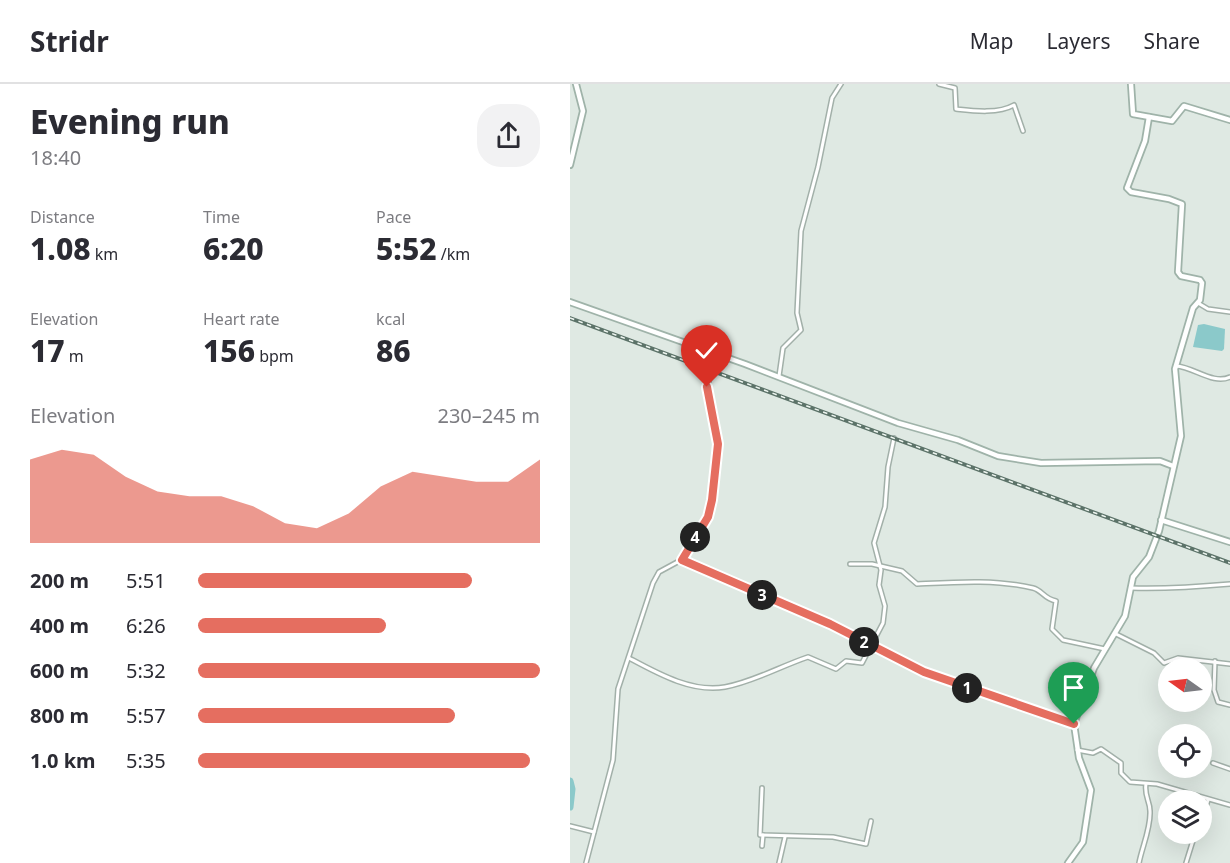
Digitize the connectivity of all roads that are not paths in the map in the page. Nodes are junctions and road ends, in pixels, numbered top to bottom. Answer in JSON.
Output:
{"nodes":[{"id":1,"x":576,"y":84,"type":"edge"},
{"id":2,"x":841,"y":84,"type":"edge"},
{"id":3,"x":939,"y":84,"type":"edge"},
{"id":4,"x":1131,"y":84,"type":"edge"},
{"id":5,"x":1149,"y":117,"type":"junction"},
{"id":6,"x":1230,"y":120,"type":"edge"},
{"id":7,"x":1023,"y":131,"type":"dead end"},
{"id":8,"x":570,"y":165,"type":"edge"},
{"id":9,"x":570,"y":302,"type":"edge"},
{"id":10,"x":1198,"y":303,"type":"junction"},
{"id":11,"x":1230,"y":312,"type":"edge"},
{"id":12,"x":715,"y":353,"type":"junction"},
{"id":13,"x":1176,"y":366,"type":"junction"},
{"id":14,"x":1230,"y":376,"type":"edge"},
{"id":15,"x":779,"y":378,"type":"junction"},
{"id":16,"x":894,"y":438,"type":"dead end"},
{"id":17,"x":1173,"y":466,"type":"junction"},
{"id":18,"x":1161,"y":520,"type":"junction"},
{"id":19,"x":1230,"y":542,"type":"edge"},
{"id":20,"x":682,"y":560,"type":"junction"},
{"id":21,"x":850,"y":564,"type":"dead end"},
{"id":22,"x":879,"y":565,"type":"junction"},
{"id":23,"x":1230,"y":584,"type":"edge"},
{"id":24,"x":1130,"y":588,"type":"junction"},
{"id":25,"x":1116,"y":634,"type":"junction"},
{"id":26,"x":870,"y":645,"type":"junction"},
{"id":27,"x":1105,"y":649,"type":"junction"},
{"id":28,"x":629,"y":658,"type":"junction"},
{"id":29,"x":1215,"y":661,"type":"junction"},
{"id":30,"x":1230,"y":664,"type":"edge"},
{"id":31,"x":1230,"y":705,"type":"edge"},
{"id":32,"x":1074,"y":724,"type":"junction"},
{"id":33,"x":1077,"y":750,"type":"junction"},
{"id":34,"x":1213,"y":763,"type":"dead end"},
{"id":35,"x":1230,"y":769,"type":"edge"},
{"id":36,"x":1146,"y":784,"type":"junction"},
{"id":37,"x":762,"y":788,"type":"dead end"},
{"id":38,"x":1176,"y":790,"type":"edge"},
{"id":39,"x":1212,"y":801,"type":"edge"},
{"id":40,"x":1230,"y":805,"type":"edge"},
{"id":41,"x":871,"y":821,"type":"dead end"},
{"id":42,"x":570,"y":826,"type":"edge"},
{"id":43,"x":594,"y":832,"type":"junction"},
{"id":44,"x":763,"y":835,"type":"junction"},
{"id":45,"x":785,"y":837,"type":"junction"},
{"id":46,"x":1192,"y":844,"type":"edge"},
{"id":47,"x":762,"y":846,"type":"dead end"},
{"id":48,"x":586,"y":863,"type":"edge"},
{"id":49,"x":779,"y":863,"type":"edge"},
{"id":50,"x":1068,"y":863,"type":"edge"},
{"id":51,"x":1139,"y":863,"type":"edge"},
{"id":52,"x":1186,"y":863,"type":"edge"}],
"edges":[{"from":1,"to":8,"type":"street"},
{"from":2,"to":15,"type":"street"},
{"from":3,"to":7,"type":"street"},
{"from":4,"to":5,"type":"street"},
{"from":5,"to":6,"type":"street"},
{"from":5,"to":10,"type":"street"},
{"from":9,"to":12,"type":"street"},
{"from":10,"to":11,"type":"street"},
{"from":10,"to":13,"type":"street"},
{"from":12,"to":15,"type":"street"},
{"from":12,"to":20,"type":"street"},
{"from":13,"to":14,"type":"street"},
{"from":13,"to":17,"type":"street"},
{"from":15,"to":17,"type":"street"},
{"from":16,"to":22,"type":"street"},
{"from":17,"to":18,"type":"street"},
{"from":18,"to":19,"type":"street"},
{"from":18,"to":24,"type":"street"},
{"from":20,"to":26,"type":"street"},
{"from":20,"to":28,"type":"street"},
{"from":21,"to":22,"type":"street"},
{"from":22,"to":26,"type":"street"},
{"from":22,"to":27,"type":"street"},
{"from":23,"to":24,"type":"street"},
{"from":24,"to":25,"type":"street"},
{"from":25,"to":27,"type":"street"},
{"from":25,"to":29,"type":"street"},
{"from":26,"to":28,"type":"street"},
{"from":26,"to":32,"type":"street"},
{"from":27,"to":32,"type":"street"},
{"from":28,"to":43,"type":"street"},
{"from":29,"to":30,"type":"street"},
{"from":29,"to":31,"type":"street"},
{"from":32,"to":33,"type":"street"},
{"from":33,"to":36,"type":"street"},
{"from":33,"to":50,"type":"street"},
{"from":34,"to":35,"type":"street"},
{"from":36,"to":38,"type":"street"},
{"from":36,"to":51,"type":"street"},
{"from":37,"to":44,"type":"street"},
{"from":39,"to":40,"type":"street"},
{"from":41,"to":45,"type":"street"},
{"from":42,"to":43,"type":"street"},
{"from":43,"to":48,"type":"street"},
{"from":44,"to":45,"type":"street"},
{"from":44,"to":47,"type":"street"},
{"from":45,"to":49,"type":"street"},
{"from":46,"to":52,"type":"street"}]}
